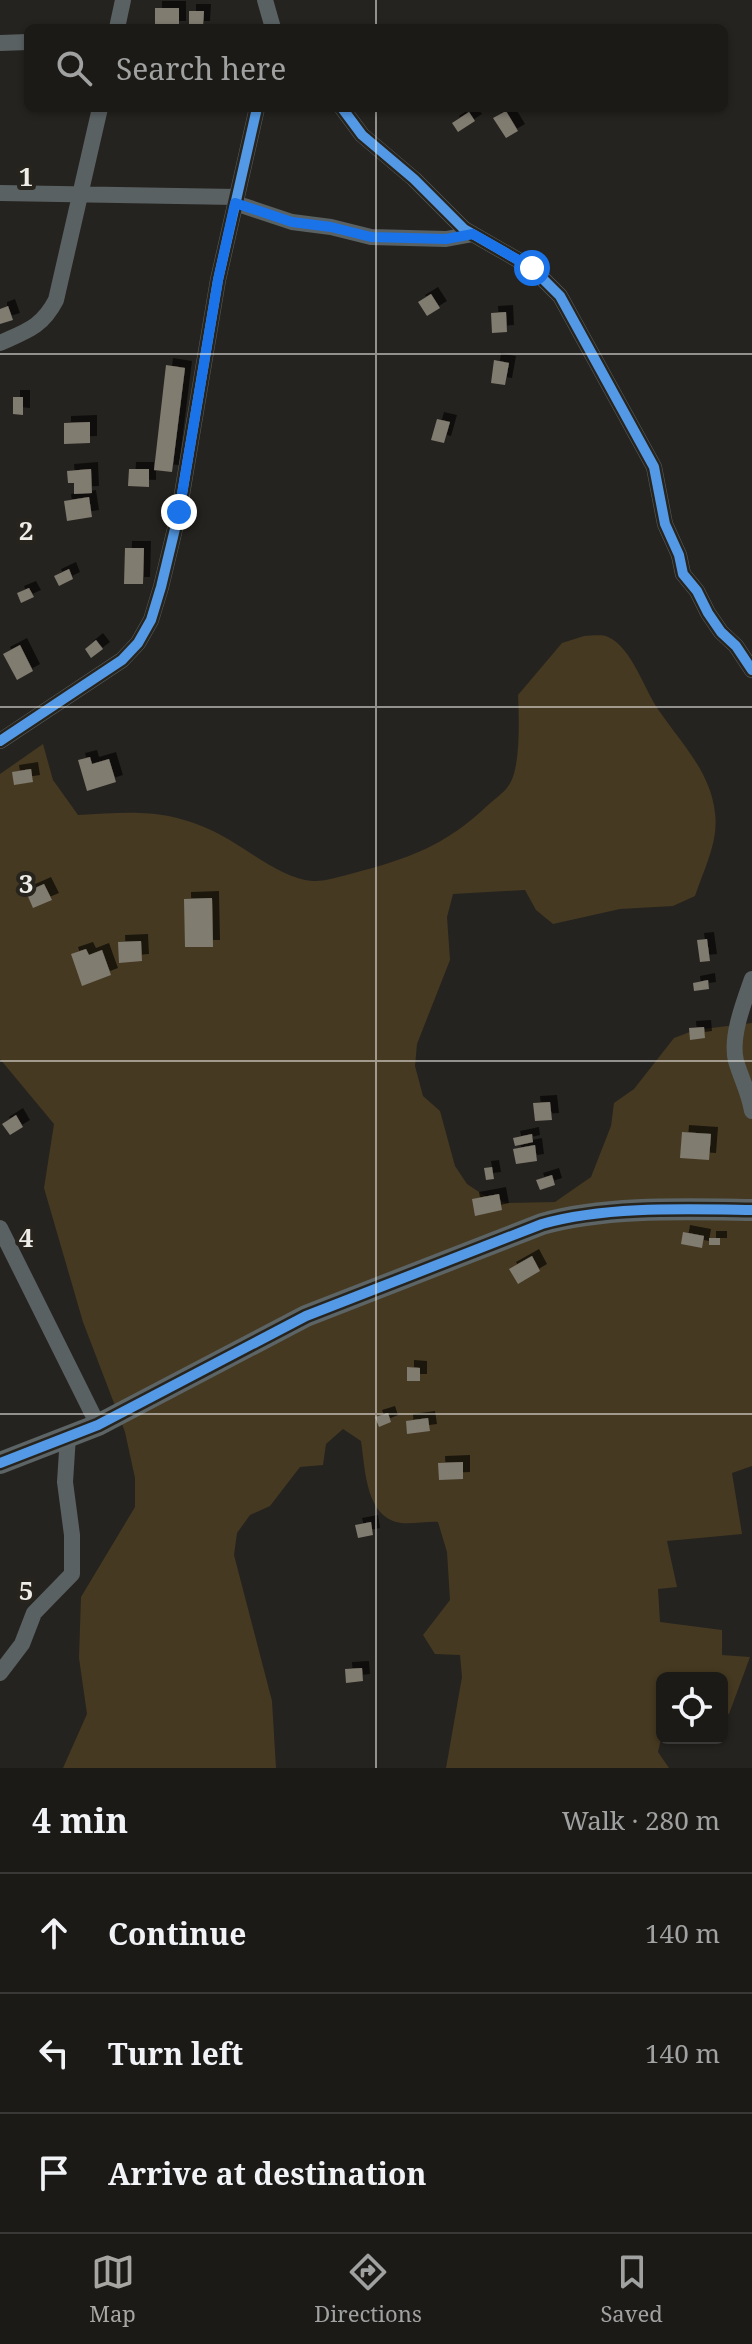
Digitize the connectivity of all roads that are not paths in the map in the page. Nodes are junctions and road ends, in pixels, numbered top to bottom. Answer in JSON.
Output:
{"nodes":[{"id":1,"x":123,"y":0,"type":"edge"},
{"id":2,"x":265,"y":0,"type":"edge"},
{"id":3,"x":118,"y":24,"type":"edge"},
{"id":4,"x":272,"y":24,"type":"edge"},
{"id":5,"x":24,"y":42,"type":"edge"},
{"id":6,"x":0,"y":43,"type":"edge"},
{"id":7,"x":99,"y":112,"type":"edge"},
{"id":8,"x":256,"y":112,"type":"edge"},
{"id":9,"x":345,"y":112,"type":"edge"},
{"id":10,"x":0,"y":193,"type":"edge"},
{"id":11,"x":81,"y":195,"type":"junction"},
{"id":12,"x":236,"y":200,"type":"junction"},
{"id":13,"x":473,"y":234,"type":"junction"},
{"id":14,"x":0,"y":343,"type":"edge"},
{"id":15,"x":752,"y":670,"type":"edge"},
{"id":16,"x":0,"y":741,"type":"edge"},
{"id":17,"x":752,"y":979,"type":"edge"},
{"id":18,"x":752,"y":1111,"type":"edge"},
{"id":19,"x":752,"y":1210,"type":"edge"},
{"id":20,"x":0,"y":1228,"type":"edge"},
{"id":21,"x":98,"y":1425,"type":"junction"},
{"id":22,"x":68,"y":1436,"type":"junction"},
{"id":23,"x":0,"y":1463,"type":"edge"},
{"id":24,"x":0,"y":1673,"type":"edge"}],
"edges":[{"from":1,"to":3,"type":"street"},
{"from":2,"to":4,"type":"street"},
{"from":5,"to":6,"type":"street"},
{"from":7,"to":11,"type":"street"},
{"from":8,"to":12,"type":"street"},
{"from":9,"to":13,"type":"street"},
{"from":10,"to":11,"type":"street"},
{"from":11,"to":12,"type":"street"},
{"from":11,"to":14,"type":"street"},
{"from":12,"to":13,"type":"street"},
{"from":12,"to":16,"type":"street"},
{"from":13,"to":15,"type":"street"},
{"from":17,"to":18,"type":"street"},
{"from":19,"to":21,"type":"street"},
{"from":20,"to":21,"type":"street"},
{"from":21,"to":22,"type":"street"},
{"from":22,"to":23,"type":"street"},
{"from":22,"to":24,"type":"street"}]}
